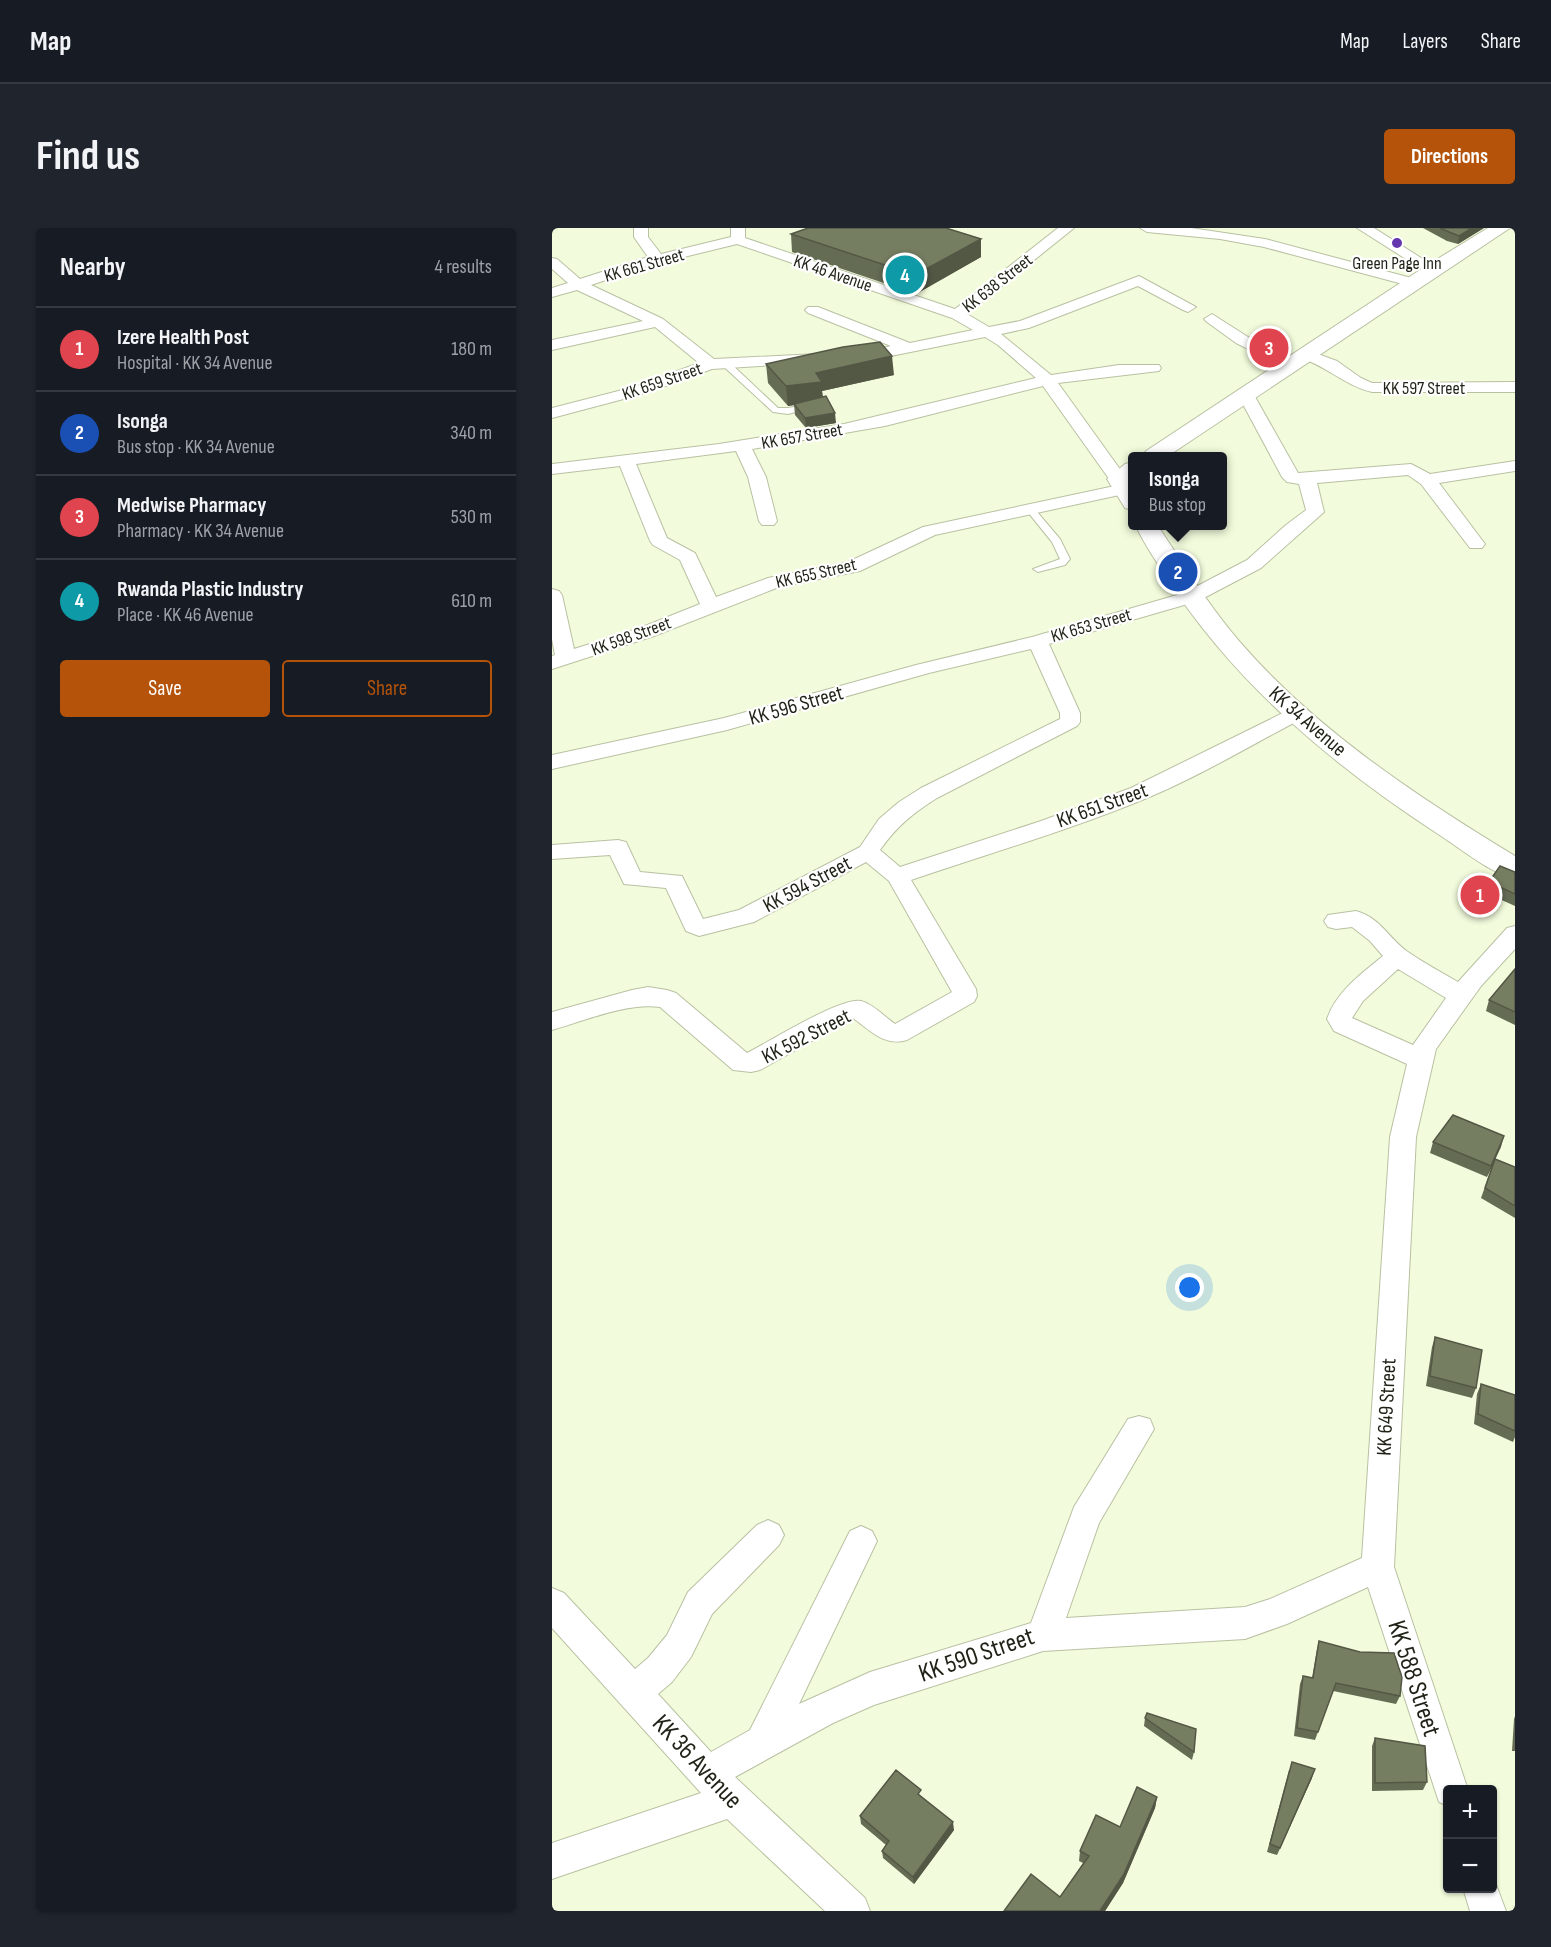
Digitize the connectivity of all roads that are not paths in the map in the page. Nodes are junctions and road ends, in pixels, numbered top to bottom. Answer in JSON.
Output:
{"nodes":[{"id":1,"x":640,"y":228,"type":"edge"},
{"id":2,"x":1066,"y":228,"type":"edge"},
{"id":3,"x":1147,"y":228,"type":"edge"},
{"id":4,"x":1364,"y":228,"type":"edge"},
{"id":5,"x":1501,"y":228,"type":"edge"},
{"id":6,"x":738,"y":234,"type":"edge"},
{"id":7,"x":657,"y":259,"type":"junction"},
{"id":8,"x":552,"y":262,"type":"edge"},
{"id":9,"x":1433,"y":270,"type":"junction"},
{"id":10,"x":1414,"y":283,"type":"junction"},
{"id":11,"x":579,"y":285,"type":"junction"},
{"id":12,"x":552,"y":293,"type":"edge"},
{"id":13,"x":1188,"y":307,"type":"dead end"},
{"id":14,"x":813,"y":310,"type":"dead end"},
{"id":15,"x":957,"y":315,"type":"junction"},
{"id":16,"x":1212,"y":319,"type":"dead end"},
{"id":17,"x":658,"y":322,"type":"junction"},
{"id":18,"x":987,"y":332,"type":"junction"},
{"id":19,"x":552,"y":345,"type":"edge"},
{"id":20,"x":909,"y":348,"type":"junction"},
{"id":21,"x":1299,"y":360,"type":"junction"},
{"id":22,"x":717,"y":364,"type":"junction"},
{"id":23,"x":1153,"y":368,"type":"dead end"},
{"id":24,"x":1047,"y":380,"type":"junction"},
{"id":25,"x":1515,"y":387,"type":"edge"},
{"id":26,"x":1246,"y":395,"type":"junction"},
{"id":27,"x":821,"y":405,"type":"edge"},
{"id":28,"x":552,"y":413,"type":"edge"},
{"id":29,"x":742,"y":446,"type":"junction"},
{"id":30,"x":1161,"y":452,"type":"edge"},
{"id":31,"x":627,"y":461,"type":"junction"},
{"id":32,"x":1515,"y":466,"type":"edge"},
{"id":33,"x":552,"y":469,"type":"edge"},
{"id":34,"x":1307,"y":479,"type":"junction"},
{"id":35,"x":1427,"y":480,"type":"junction"},
{"id":36,"x":1127,"y":485,"type":"edge"},
{"id":37,"x":1030,"y":509,"type":"junction"},
{"id":38,"x":768,"y":521,"type":"dead end"},
{"id":39,"x":1150,"y":530,"type":"edge"},
{"id":40,"x":1476,"y":544,"type":"dead end"},
{"id":41,"x":1038,"y":569,"type":"dead end"},
{"id":42,"x":552,"y":594,"type":"edge"},
{"id":43,"x":1191,"y":597,"type":"junction"},
{"id":44,"x":710,"y":605,"type":"junction"},
{"id":45,"x":1038,"y":641,"type":"junction"},
{"id":46,"x":559,"y":661,"type":"edge"},
{"id":47,"x":1298,"y":713,"type":"junction"},
{"id":48,"x":1070,"y":718,"type":"joint"},
{"id":49,"x":552,"y":762,"type":"edge"},
{"id":50,"x":552,"y":852,"type":"edge"},
{"id":51,"x":868,"y":852,"type":"junction"},
{"id":52,"x":1515,"y":869,"type":"edge"},
{"id":53,"x":897,"y":876,"type":"junction"},
{"id":54,"x":1336,"y":921,"type":"dead end"},
{"id":55,"x":1515,"y":934,"type":"edge"},
{"id":56,"x":1397,"y":957,"type":"junction"},
{"id":57,"x":1461,"y":995,"type":"junction"},
{"id":58,"x":552,"y":1021,"type":"edge"},
{"id":59,"x":1420,"y":1059,"type":"junction"},
{"id":60,"x":1138,"y":1429,"type":"dead end"},
{"id":61,"x":768,"y":1535,"type":"dead end"},
{"id":62,"x":861,"y":1541,"type":"dead end"},
{"id":63,"x":1378,"y":1567,"type":"junction"},
{"id":64,"x":552,"y":1604,"type":"edge"},
{"id":65,"x":1043,"y":1635,"type":"junction"},
{"id":66,"x":634,"y":1692,"type":"junction"},
{"id":67,"x":763,"y":1742,"type":"junction"},
{"id":68,"x":707,"y":1773,"type":"junction"},
{"id":69,"x":1448,"y":1785,"type":"edge"},
{"id":70,"x":732,"y":1800,"type":"junction"},
{"id":71,"x":552,"y":1861,"type":"edge"},
{"id":72,"x":1483,"y":1893,"type":"edge"},
{"id":73,"x":852,"y":1911,"type":"edge"},
{"id":74,"x":1488,"y":1911,"type":"edge"}],
"edges":[{"from":1,"to":7,"type":"street"},
{"from":2,"to":15,"type":"street","name":"KK 638 Street"},
{"from":3,"to":10,"type":"street"},
{"from":4,"to":9,"type":"street"},
{"from":5,"to":9,"type":"main road"},
{"from":6,"to":7,"type":"street","name":"KK 661 Street"},
{"from":6,"to":15,"type":"street","name":"KK 46 Avenue"},
{"from":7,"to":11,"type":"street","name":"KK 661 Street"},
{"from":8,"to":11,"type":"street"},
{"from":9,"to":10,"type":"main road"},
{"from":10,"to":21,"type":"main road"},
{"from":11,"to":12,"type":"street","name":"KK 661 Street"},
{"from":11,"to":17,"type":"street"},
{"from":13,"to":18,"type":"street","name":"KK 659 Street"},
{"from":14,"to":20,"type":"street"},
{"from":15,"to":18,"type":"street","name":"KK 46 Avenue"},
{"from":16,"to":21,"type":"street","name":"KK 597 Street"},
{"from":17,"to":19,"type":"street"},
{"from":17,"to":22,"type":"street"},
{"from":18,"to":20,"type":"street","name":"KK 659 Street"},
{"from":18,"to":24,"type":"street","name":"KK 46 Avenue"},
{"from":20,"to":22,"type":"street","name":"KK 659 Street"},
{"from":21,"to":25,"type":"street","name":"KK 597 Street"},
{"from":21,"to":26,"type":"main road"},
{"from":22,"to":27,"type":"lane"},
{"from":22,"to":28,"type":"street","name":"KK 659 Street"},
{"from":23,"to":24,"type":"street","name":"KK 657 Street"},
{"from":24,"to":29,"type":"street","name":"KK 657 Street"},
{"from":24,"to":36,"type":"street","name":"KK 46 Avenue"},
{"from":26,"to":30,"type":"main road"},
{"from":26,"to":34,"type":"street"},
{"from":29,"to":31,"type":"street","name":"KK 657 Street"},
{"from":29,"to":38,"type":"street"},
{"from":31,"to":33,"type":"street","name":"KK 657 Street"},
{"from":31,"to":44,"type":"street"},
{"from":32,"to":35,"type":"street"},
{"from":34,"to":35,"type":"street"},
{"from":34,"to":43,"type":"street","name":"KK 653 Street"},
{"from":35,"to":40,"type":"street"},
{"from":36,"to":37,"type":"street","name":"KK 655 Street"},
{"from":37,"to":41,"type":"lane"},
{"from":37,"to":44,"type":"street","name":"KK 655 Street"},
{"from":39,"to":43,"type":"main road","name":"KK 34 Avenue"},
{"from":42,"to":46,"type":"street"},
{"from":43,"to":45,"type":"street","name":"KK 653 Street"},
{"from":43,"to":47,"type":"main road","name":"KK 34 Avenue"},
{"from":44,"to":46,"type":"street","name":"KK 598 Street"},
{"from":45,"to":48,"type":"street","name":"KK 653 Street"},
{"from":45,"to":49,"type":"street","name":"KK 596 Street"},
{"from":47,"to":52,"type":"main road","name":"KK 34 Avenue"},
{"from":47,"to":53,"type":"street","name":"KK 651 Street"},
{"from":48,"to":51,"type":"street","name":"KK 594 Street"},
{"from":50,"to":51,"type":"street","name":"KK 594 Street"},
{"from":51,"to":53,"type":"street","name":"KK 592 Street"},
{"from":53,"to":58,"type":"street","name":"KK 592 Street"},
{"from":54,"to":56,"type":"street"},
{"from":55,"to":57,"type":"street","name":"KK 649 Street"},
{"from":56,"to":57,"type":"street"},
{"from":56,"to":59,"type":"street"},
{"from":57,"to":59,"type":"street","name":"KK 649 Street"},
{"from":59,"to":63,"type":"street","name":"KK 649 Street"},
{"from":60,"to":65,"type":"street","name":"KK 590 Street"},
{"from":61,"to":66,"type":"street"},
{"from":62,"to":67,"type":"street"},
{"from":63,"to":65,"type":"street"},
{"from":63,"to":69,"type":"street","name":"KK 588 Street"},
{"from":64,"to":66,"type":"street","name":"KK 36 Avenue"},
{"from":65,"to":67,"type":"street","name":"KK 590 Street"},
{"from":66,"to":68,"type":"street","name":"KK 36 Avenue"},
{"from":67,"to":68,"type":"street","name":"KK 590 Street"},
{"from":68,"to":70,"type":"street","name":"KK 36 Avenue"},
{"from":70,"to":71,"type":"street"},
{"from":70,"to":73,"type":"street","name":"KK 36 Avenue"},
{"from":72,"to":74,"type":"street"}]}
